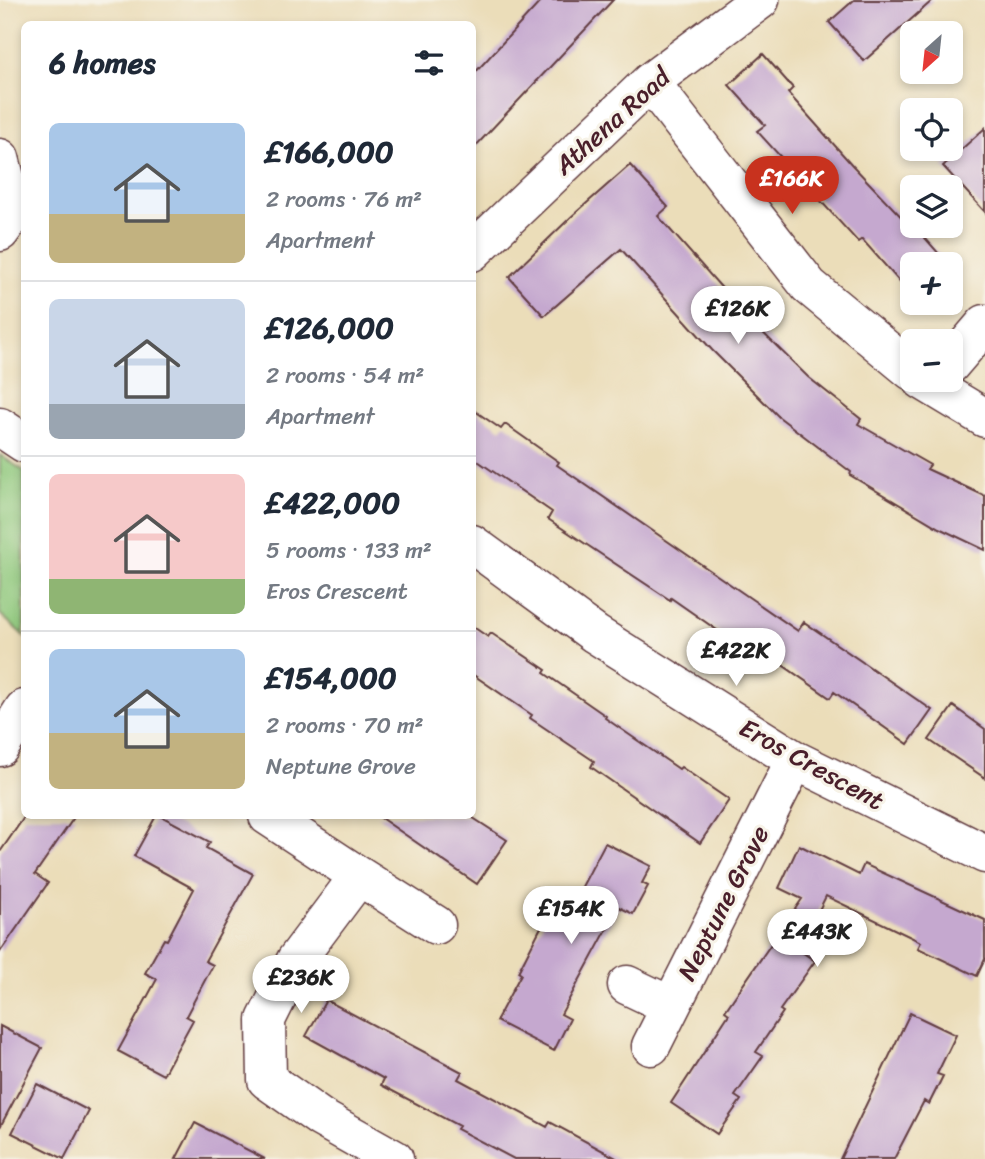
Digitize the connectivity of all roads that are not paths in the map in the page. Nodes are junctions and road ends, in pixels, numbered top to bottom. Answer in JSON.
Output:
{"nodes":[{"id":1,"x":760,"y":0,"type":"edge"},
{"id":2,"x":650,"y":82,"type":"junction"},
{"id":3,"x":0,"y":158,"type":"edge"},
{"id":4,"x":0,"y":232,"type":"edge"},
{"id":5,"x":476,"y":248,"type":"edge"},
{"id":6,"x":985,"y":324,"type":"edge"},
{"id":7,"x":963,"y":346,"type":"edge"},
{"id":8,"x":900,"y":354,"type":"edge"},
{"id":9,"x":951,"y":392,"type":"edge"},
{"id":10,"x":985,"y":418,"type":"edge"},
{"id":11,"x":0,"y":427,"type":"edge"},
{"id":12,"x":21,"y":441,"type":"edge"},
{"id":13,"x":476,"y":547,"type":"edge"},
{"id":14,"x":21,"y":714,"type":"edge"},
{"id":15,"x":0,"y":747,"type":"edge"},
{"id":16,"x":795,"y":761,"type":"junction"},
{"id":17,"x":273,"y":819,"type":"edge"},
{"id":18,"x":985,"y":854,"type":"edge"},
{"id":19,"x":359,"y":876,"type":"junction"},
{"id":20,"x":436,"y":925,"type":"dead end"},
{"id":21,"x":627,"y":985,"type":"dead end"},
{"id":22,"x":671,"y":1006,"type":"junction"},
{"id":23,"x":651,"y":1046,"type":"dead end"},
{"id":24,"x":394,"y":1159,"type":"edge"}],
"edges":[{"from":1,"to":2,"type":"street","name":"Athena Road"},
{"from":2,"to":5,"type":"street","name":"Athena Road"},
{"from":2,"to":8,"type":"street"},
{"from":3,"to":4,"type":"street"},
{"from":6,"to":7,"type":"street"},
{"from":9,"to":10,"type":"street"},
{"from":11,"to":12,"type":"street"},
{"from":13,"to":16,"type":"street","name":"Eros Crescent"},
{"from":14,"to":15,"type":"street"},
{"from":16,"to":18,"type":"street","name":"Eros Crescent"},
{"from":16,"to":22,"type":"street","name":"Neptune Grove"},
{"from":17,"to":19,"type":"street"},
{"from":19,"to":20,"type":"street"},
{"from":19,"to":24,"type":"street"},
{"from":21,"to":22,"type":"street"},
{"from":22,"to":23,"type":"street","name":"Neptune Grove"}]}
